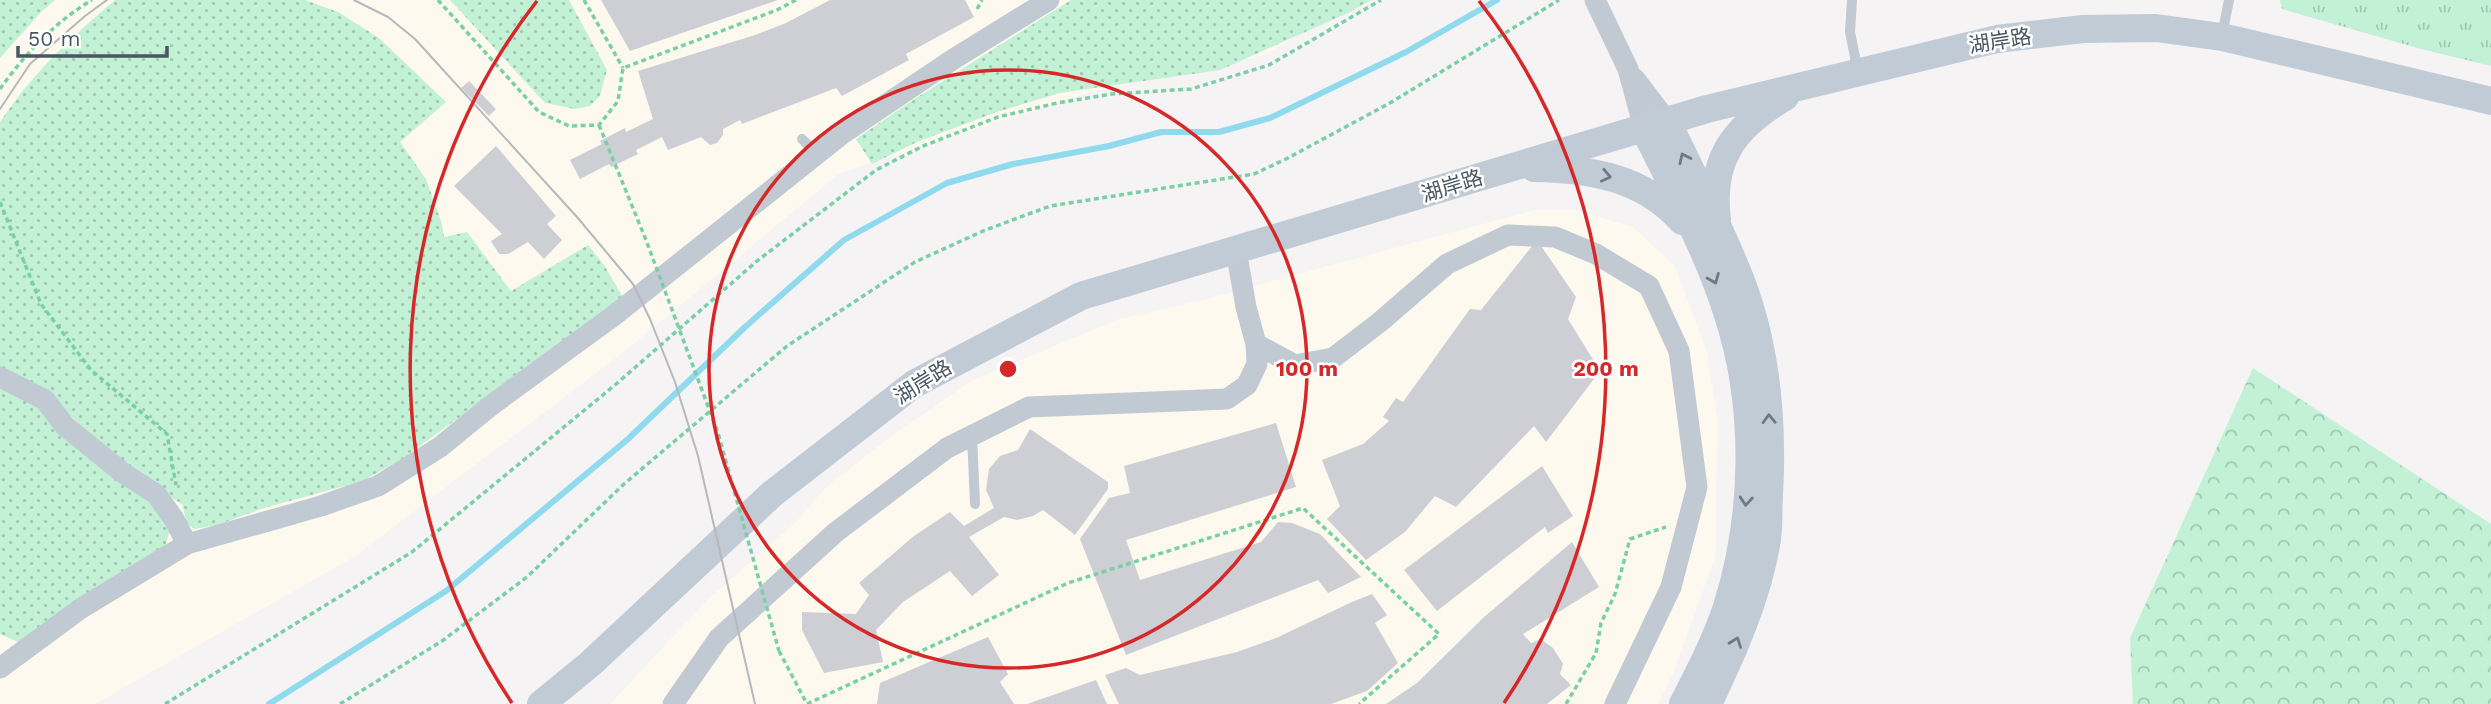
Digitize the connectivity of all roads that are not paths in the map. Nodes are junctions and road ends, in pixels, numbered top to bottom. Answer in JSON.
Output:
{"nodes":[{"id":1,"x":1049,"y":0,"type":"edge"},
{"id":2,"x":1595,"y":0,"type":"edge"},
{"id":3,"x":1852,"y":0,"type":"edge"},
{"id":4,"x":2229,"y":0,"type":"edge"},
{"id":5,"x":2222,"y":37,"type":"junction"},
{"id":6,"x":1858,"y":72,"type":"junction"},
{"id":7,"x":1812,"y":83,"type":"junction"},
{"id":8,"x":2491,"y":101,"type":"edge"},
{"id":9,"x":1655,"y":125,"type":"junction"},
{"id":10,"x":1514,"y":168,"type":"junction"},
{"id":11,"x":1707,"y":235,"type":"junction"},
{"id":12,"x":1236,"y":250,"type":"junction"},
{"id":13,"x":1256,"y":344,"type":"junction"},
{"id":14,"x":0,"y":377,"type":"edge"},
{"id":15,"x":972,"y":436,"type":"junction"},
{"id":16,"x":975,"y":504,"type":"dead end"},
{"id":17,"x":187,"y":544,"type":"junction"},
{"id":18,"x":0,"y":668,"type":"edge"},
{"id":19,"x":541,"y":704,"type":"edge"},
{"id":20,"x":673,"y":704,"type":"edge"},
{"id":21,"x":1615,"y":704,"type":"edge"},
{"id":22,"x":1684,"y":704,"type":"edge"},
{"id":23,"x":1708,"y":704,"type":"edge"}],
"edges":[{"from":1,"to":17,"type":"street"},
{"from":2,"to":9,"type":"street"},
{"from":3,"to":6,"type":"lane"},
{"from":4,"to":5,"type":"lane"},
{"from":5,"to":6,"type":"street","name":"湖岸路"},
{"from":5,"to":8,"type":"street","name":"湖岸路"},
{"from":6,"to":7,"type":"street","name":"湖岸路"},
{"from":7,"to":9,"type":"street","name":"湖岸路"},
{"from":7,"to":11,"type":"street"},
{"from":9,"to":10,"type":"street","name":"湖岸路"},
{"from":9,"to":11,"type":"street"},
{"from":10,"to":11,"type":"street","one_way":true},
{"from":10,"to":12,"type":"street","name":"湖岸路"},
{"from":11,"to":22,"type":"street","one_way":true},
{"from":23,"to":11,"type":"street","one_way":true},
{"from":12,"to":13,"type":"street"},
{"from":12,"to":19,"type":"street","name":"湖岸路"},
{"from":13,"to":15,"type":"street"},
{"from":13,"to":21,"type":"street"},
{"from":14,"to":17,"type":"street"},
{"from":15,"to":16,"type":"lane"},
{"from":15,"to":20,"type":"street"},
{"from":17,"to":18,"type":"street"}]}
